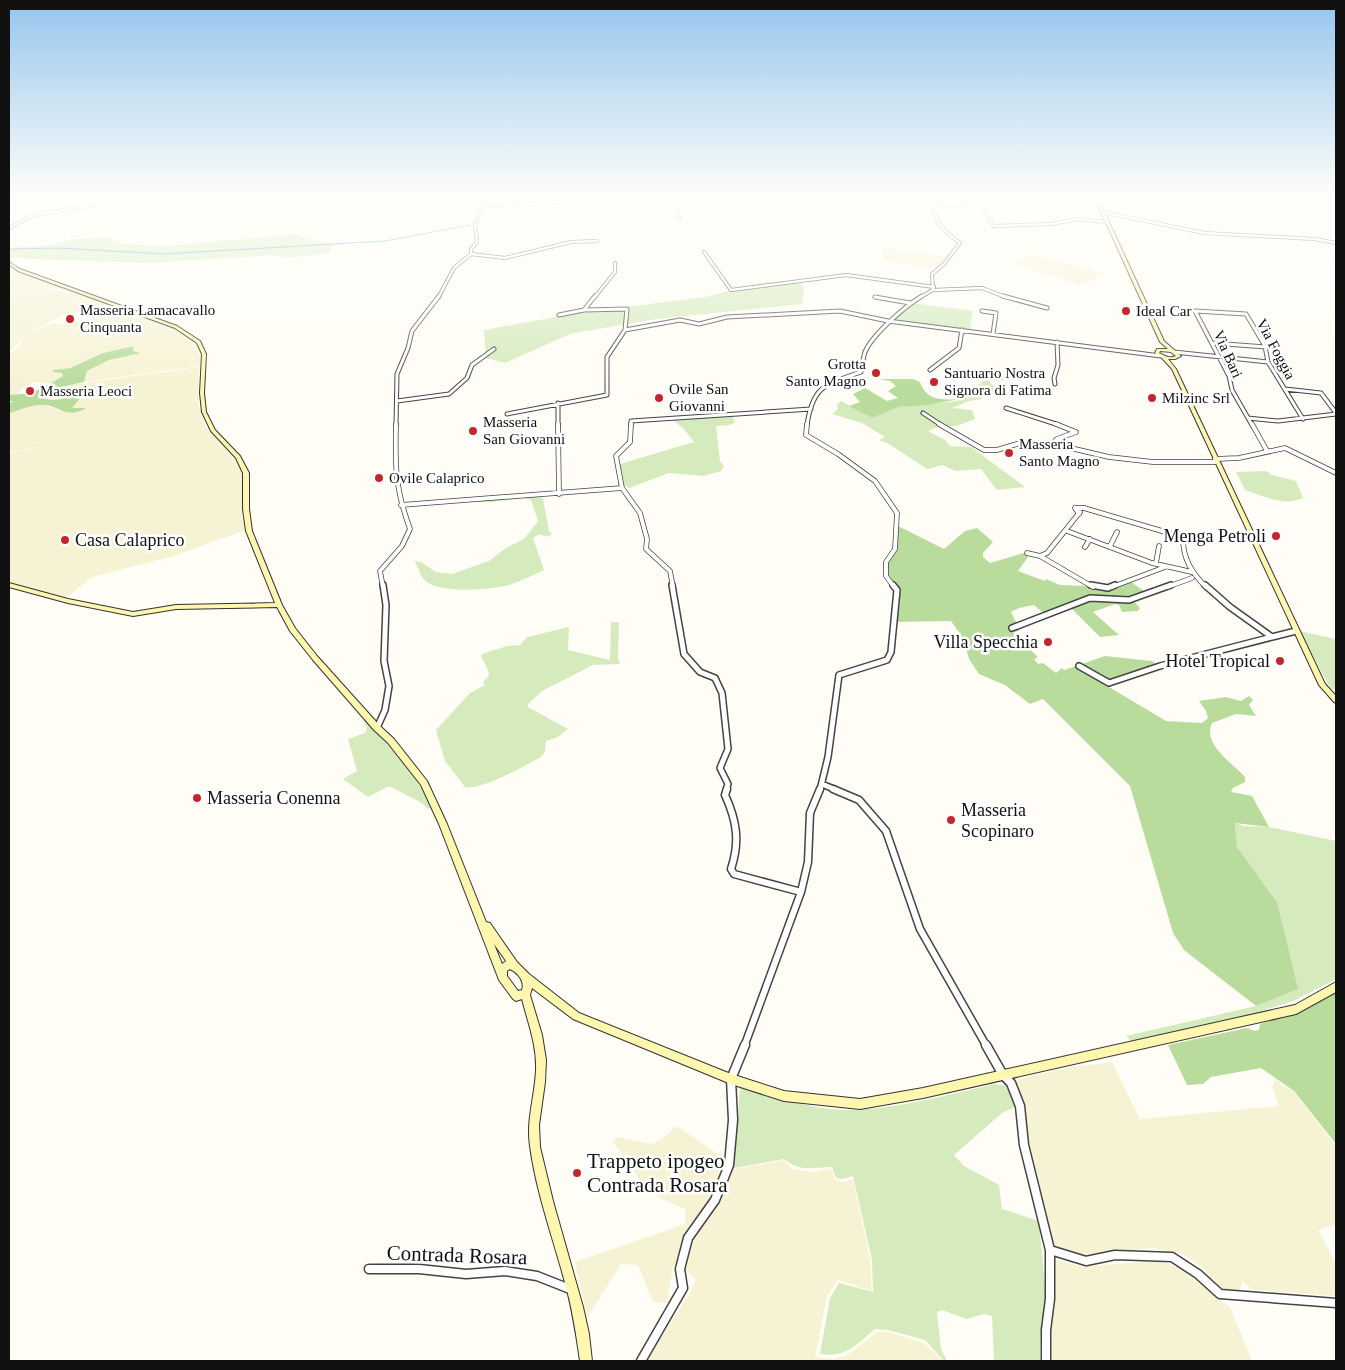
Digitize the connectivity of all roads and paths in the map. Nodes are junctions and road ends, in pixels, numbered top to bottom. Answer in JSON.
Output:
{"nodes":[{"id":1,"x":463,"y":260,"type":"edge"},
{"id":2,"x":710,"y":260,"type":"edge"},
{"id":3,"x":947,"y":260,"type":"edge"},
{"id":4,"x":1124,"y":260,"type":"edge"},
{"id":5,"x":9,"y":263,"type":"edge"},
{"id":6,"x":615,"y":263,"type":"dead end"},
{"id":7,"x":934,"y":289,"type":"junction"},
{"id":8,"x":874,"y":297,"type":"dead end"},
{"id":9,"x":910,"y":304,"type":"junction"},
{"id":10,"x":1047,"y":308,"type":"dead end"},
{"id":11,"x":584,"y":310,"type":"junction"},
{"id":12,"x":982,"y":311,"type":"dead end"},
{"id":13,"x":1246,"y":314,"type":"joint"},
{"id":14,"x":559,"y":315,"type":"dead end"},
{"id":15,"x":894,"y":321,"type":"junction"},
{"id":16,"x":625,"y":328,"type":"junction"},
{"id":17,"x":962,"y":330,"type":"junction"},
{"id":18,"x":993,"y":334,"type":"junction"},
{"id":19,"x":1057,"y":342,"type":"junction"},
{"id":20,"x":1162,"y":342,"type":"junction"},
{"id":21,"x":1212,"y":343,"type":"junction"},
{"id":22,"x":1266,"y":347,"type":"junction"},
{"id":23,"x":494,"y":349,"type":"dead end"},
{"id":24,"x":1158,"y":350,"type":"junction"},
{"id":25,"x":1173,"y":351,"type":"junction"},
{"id":26,"x":1141,"y":353,"type":"junction"},
{"id":27,"x":1162,"y":357,"type":"junction"},
{"id":28,"x":1177,"y":358,"type":"junction"},
{"id":29,"x":1221,"y":359,"type":"junction"},
{"id":30,"x":1269,"y":363,"type":"junction"},
{"id":31,"x":1174,"y":369,"type":"junction"},
{"id":32,"x":930,"y":370,"type":"dead end"},
{"id":33,"x":1055,"y":384,"type":"dead end"},
{"id":34,"x":1285,"y":389,"type":"junction"},
{"id":35,"x":397,"y":401,"type":"junction"},
{"id":36,"x":558,"y":403,"type":"junction"},
{"id":37,"x":1006,"y":408,"type":"dead end"},
{"id":38,"x":811,"y":409,"type":"junction"},
{"id":39,"x":923,"y":413,"type":"dead end"},
{"id":40,"x":507,"y":414,"type":"dead end"},
{"id":41,"x":1336,"y":414,"type":"edge"},
{"id":42,"x":1248,"y":418,"type":"junction"},
{"id":43,"x":1303,"y":419,"type":"junction"},
{"id":44,"x":1057,"y":445,"type":"junction"},
{"id":45,"x":1267,"y":451,"type":"junction"},
{"id":46,"x":1216,"y":460,"type":"junction"},
{"id":47,"x":1336,"y":472,"type":"edge"},
{"id":48,"x":622,"y":488,"type":"junction"},
{"id":49,"x":559,"y":494,"type":"junction"},
{"id":50,"x":401,"y":505,"type":"junction"},
{"id":51,"x":1067,"y":531,"type":"junction"},
{"id":52,"x":1117,"y":532,"type":"dead end"},
{"id":53,"x":1090,"y":539,"type":"junction"},
{"id":54,"x":1110,"y":546,"type":"junction"},
{"id":55,"x":1159,"y":546,"type":"dead end"},
{"id":56,"x":1085,"y":547,"type":"dead end"},
{"id":57,"x":1026,"y":553,"type":"dead end"},
{"id":58,"x":1040,"y":556,"type":"junction"},
{"id":59,"x":1156,"y":563,"type":"junction"},
{"id":60,"x":1165,"y":567,"type":"junction"},
{"id":61,"x":1192,"y":572,"type":"junction"},
{"id":62,"x":1186,"y":574,"type":"junction"},
{"id":63,"x":1192,"y":578,"type":"junction"},
{"id":64,"x":1198,"y":581,"type":"junction"},
{"id":65,"x":9,"y":585,"type":"edge"},
{"id":66,"x":279,"y":605,"type":"junction"},
{"id":67,"x":1012,"y":628,"type":"dead end"},
{"id":68,"x":1296,"y":632,"type":"junction"},
{"id":69,"x":1272,"y":637,"type":"junction"},
{"id":70,"x":1079,"y":666,"type":"dead end"},
{"id":71,"x":1336,"y":700,"type":"edge"},
{"id":72,"x":377,"y":728,"type":"junction"},
{"id":73,"x":822,"y":784,"type":"junction"},
{"id":74,"x":801,"y":892,"type":"junction"},
{"id":75,"x":481,"y":917,"type":"junction"},
{"id":76,"x":514,"y":965,"type":"junction"},
{"id":77,"x":502,"y":975,"type":"junction"},
{"id":78,"x":527,"y":978,"type":"junction"},
{"id":79,"x":1336,"y":987,"type":"edge"},
{"id":80,"x":523,"y":994,"type":"junction"},
{"id":81,"x":551,"y":998,"type":"junction"},
{"id":82,"x":1003,"y":1075,"type":"junction"},
{"id":83,"x":731,"y":1079,"type":"junction"},
{"id":84,"x":1050,"y":1250,"type":"junction"},
{"id":85,"x":369,"y":1269,"type":"dead end"},
{"id":86,"x":571,"y":1289,"type":"junction"},
{"id":87,"x":1336,"y":1303,"type":"edge"},
{"id":88,"x":586,"y":1361,"type":"edge"},
{"id":89,"x":641,"y":1361,"type":"edge"},
{"id":90,"x":1046,"y":1361,"type":"edge"}],
"edges":[{"from":1,"to":35,"type":"street"},
{"from":2,"to":7,"type":"street"},
{"from":3,"to":7,"type":"street"},
{"from":4,"to":20,"type":"street"},
{"from":5,"to":66,"type":"street"},
{"from":6,"to":11,"type":"street"},
{"from":7,"to":9,"type":"street"},
{"from":7,"to":10,"type":"street"},
{"from":8,"to":9,"type":"street"},
{"from":9,"to":15,"type":"street"},
{"from":11,"to":14,"type":"street"},
{"from":11,"to":16,"type":"street"},
{"from":12,"to":18,"type":"street"},
{"from":13,"to":21,"type":"street","name":"Via Bari"},
{"from":13,"to":22,"type":"street","name":"Via Foggia"},
{"from":15,"to":16,"type":"street"},
{"from":15,"to":17,"type":"street"},
{"from":15,"to":38,"type":"street"},
{"from":16,"to":36,"type":"street"},
{"from":17,"to":18,"type":"street"},
{"from":17,"to":32,"type":"street"},
{"from":18,"to":19,"type":"street"},
{"from":19,"to":26,"type":"street"},
{"from":19,"to":33,"type":"street"},
{"from":20,"to":24,"type":"street"},
{"from":20,"to":25,"type":"street"},
{"from":21,"to":22,"type":"street"},
{"from":21,"to":29,"type":"street","name":"Via Bari"},
{"from":22,"to":30,"type":"street","name":"Via Foggia"},
{"from":23,"to":35,"type":"street"},
{"from":24,"to":25,"type":"street"},
{"from":24,"to":26,"type":"street"},
{"from":24,"to":27,"type":"street"},
{"from":25,"to":28,"type":"street"},
{"from":25,"to":29,"type":"street"},
{"from":26,"to":27,"type":"street"},
{"from":27,"to":28,"type":"street"},
{"from":27,"to":31,"type":"street"},
{"from":28,"to":29,"type":"street"},
{"from":28,"to":31,"type":"street"},
{"from":29,"to":30,"type":"street"},
{"from":29,"to":42,"type":"street","name":"Via Bari"},
{"from":30,"to":34,"type":"street","name":"Via Foggia"},
{"from":31,"to":46,"type":"street"},
{"from":34,"to":41,"type":"street"},
{"from":34,"to":43,"type":"street","name":"Via Foggia"},
{"from":35,"to":50,"type":"street"},
{"from":36,"to":40,"type":"street"},
{"from":36,"to":49,"type":"street"},
{"from":37,"to":44,"type":"street"},
{"from":38,"to":48,"type":"street"},
{"from":38,"to":73,"type":"street"},
{"from":39,"to":44,"type":"street"},
{"from":41,"to":43,"type":"street"},
{"from":42,"to":43,"type":"street"},
{"from":42,"to":45,"type":"street","name":"Via Bari"},
{"from":44,"to":46,"type":"street"},
{"from":45,"to":46,"type":"street"},
{"from":45,"to":47,"type":"street"},
{"from":46,"to":68,"type":"street"},
{"from":48,"to":49,"type":"street"},
{"from":48,"to":74,"type":"street"},
{"from":49,"to":50,"type":"street"},
{"from":50,"to":72,"type":"street"},
{"from":51,"to":53,"type":"street"},
{"from":51,"to":58,"type":"street"},
{"from":51,"to":61,"type":"street"},
{"from":52,"to":54,"type":"street"},
{"from":53,"to":54,"type":"street"},
{"from":53,"to":56,"type":"street"},
{"from":54,"to":59,"type":"street"},
{"from":55,"to":59,"type":"street"},
{"from":57,"to":58,"type":"street"},
{"from":58,"to":60,"type":"street"},
{"from":59,"to":60,"type":"street"},
{"from":60,"to":62,"type":"street"},
{"from":61,"to":62,"type":"street"},
{"from":61,"to":64,"type":"street"},
{"from":62,"to":63,"type":"street"},
{"from":63,"to":64,"type":"street"},
{"from":63,"to":67,"type":"street"},
{"from":64,"to":69,"type":"street"},
{"from":65,"to":66,"type":"street"},
{"from":66,"to":72,"type":"street"},
{"from":68,"to":69,"type":"street"},
{"from":68,"to":71,"type":"street"},
{"from":69,"to":70,"type":"street"},
{"from":72,"to":75,"type":"street"},
{"from":73,"to":74,"type":"street"},
{"from":73,"to":82,"type":"street"},
{"from":74,"to":83,"type":"street"},
{"from":75,"to":76,"type":"street"},
{"from":75,"to":77,"type":"street"},
{"from":76,"to":77,"type":"street"},
{"from":76,"to":78,"type":"street"},
{"from":77,"to":80,"type":"street"},
{"from":78,"to":80,"type":"street"},
{"from":78,"to":81,"type":"street"},
{"from":79,"to":82,"type":"street"},
{"from":80,"to":81,"type":"street"},
{"from":80,"to":86,"type":"street"},
{"from":81,"to":83,"type":"street"},
{"from":82,"to":83,"type":"street"},
{"from":82,"to":84,"type":"street"},
{"from":83,"to":89,"type":"street"},
{"from":84,"to":87,"type":"street"},
{"from":84,"to":90,"type":"street"},
{"from":85,"to":86,"type":"street","name":"Contrada Rosara"},
{"from":86,"to":88,"type":"street"}]}
